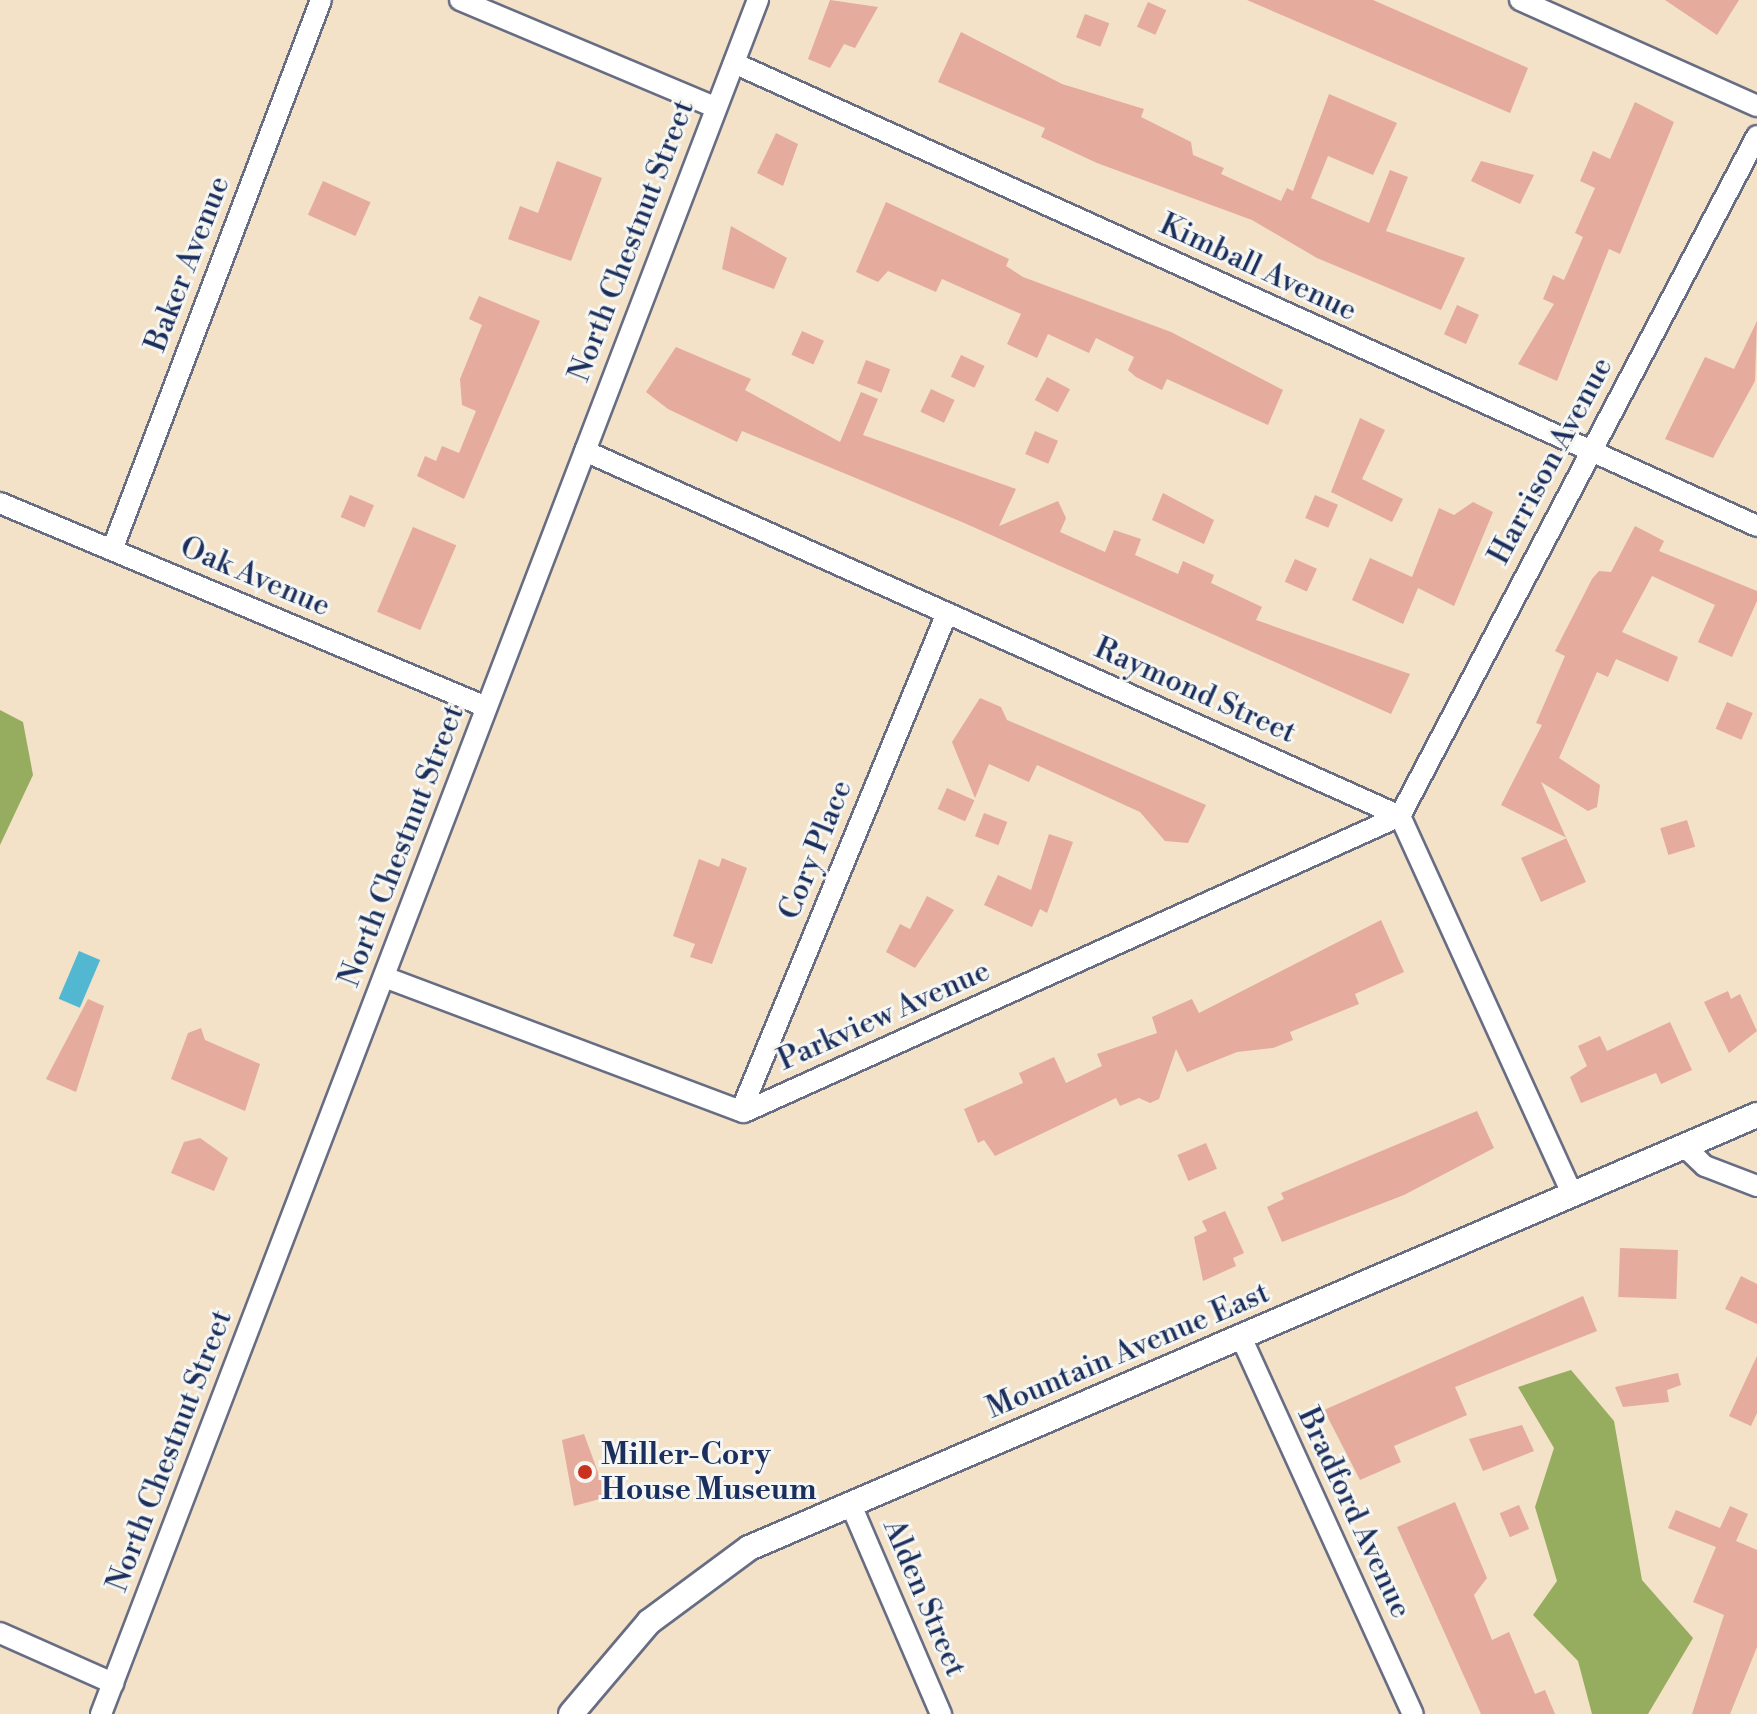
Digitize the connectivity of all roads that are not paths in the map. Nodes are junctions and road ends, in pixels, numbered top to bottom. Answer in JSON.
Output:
{"nodes":[{"id":1,"x":321,"y":0,"type":"edge"},
{"id":2,"x":460,"y":0,"type":"edge"},
{"id":3,"x":758,"y":0,"type":"edge"},
{"id":4,"x":1520,"y":0,"type":"edge"},
{"id":5,"x":734,"y":63,"type":"junction"},
{"id":6,"x":1757,"y":106,"type":"edge"},
{"id":7,"x":715,"y":107,"type":"junction"},
{"id":8,"x":1757,"y":136,"type":"edge"},
{"id":9,"x":585,"y":451,"type":"junction"},
{"id":10,"x":1588,"y":452,"type":"junction"},
{"id":11,"x":0,"y":503,"type":"edge"},
{"id":12,"x":1757,"y":526,"type":"edge"},
{"id":13,"x":112,"y":550,"type":"junction"},
{"id":14,"x":947,"y":613,"type":"junction"},
{"id":15,"x":486,"y":707,"type":"junction"},
{"id":16,"x":1400,"y":816,"type":"junction"},
{"id":17,"x":384,"y":977,"type":"junction"},
{"id":18,"x":741,"y":1111,"type":"junction"},
{"id":19,"x":1757,"y":1115,"type":"edge"},
{"id":20,"x":1684,"y":1146,"type":"junction"},
{"id":21,"x":1757,"y":1186,"type":"edge"},
{"id":22,"x":1573,"y":1195,"type":"junction"},
{"id":23,"x":1241,"y":1337,"type":"junction"},
{"id":24,"x":851,"y":1505,"type":"junction"},
{"id":25,"x":0,"y":1633,"type":"edge"},
{"id":26,"x":113,"y":1683,"type":"junction"},
{"id":27,"x":101,"y":1714,"type":"edge"},
{"id":28,"x":571,"y":1714,"type":"edge"},
{"id":29,"x":941,"y":1714,"type":"edge"},
{"id":30,"x":1413,"y":1714,"type":"edge"}],
"edges":[{"from":1,"to":13,"type":"street","name":"Baker Avenue"},
{"from":2,"to":7,"type":"street"},
{"from":3,"to":5,"type":"street","name":"North Chestnut Street"},
{"from":4,"to":6,"type":"street"},
{"from":5,"to":7,"type":"street","name":"North Chestnut Street"},
{"from":5,"to":10,"type":"street","name":"Kimball Avenue"},
{"from":7,"to":9,"type":"street","name":"North Chestnut Street"},
{"from":8,"to":10,"type":"street","name":"Harrison Avenue"},
{"from":9,"to":14,"type":"street","name":"Raymond Street"},
{"from":9,"to":15,"type":"street","name":"North Chestnut Street"},
{"from":10,"to":12,"type":"street","name":"Kimball Avenue"},
{"from":10,"to":16,"type":"street","name":"Harrison Avenue"},
{"from":11,"to":13,"type":"street","name":"Oak Avenue"},
{"from":13,"to":15,"type":"street","name":"Oak Avenue"},
{"from":14,"to":16,"type":"street","name":"Raymond Street"},
{"from":14,"to":18,"type":"street","name":"Cory Place"},
{"from":15,"to":17,"type":"street","name":"North Chestnut Street"},
{"from":16,"to":18,"type":"street","name":"Parkview Avenue"},
{"from":16,"to":22,"type":"street"},
{"from":17,"to":18,"type":"street"},
{"from":17,"to":26,"type":"street","name":"North Chestnut Street"},
{"from":19,"to":20,"type":"street","name":"Mountain Avenue East"},
{"from":20,"to":21,"type":"street"},
{"from":20,"to":22,"type":"street","name":"Mountain Avenue East"},
{"from":22,"to":23,"type":"street","name":"Mountain Avenue East"},
{"from":23,"to":24,"type":"street","name":"Mountain Avenue East"},
{"from":23,"to":30,"type":"street","name":"Bradford Avenue"},
{"from":24,"to":28,"type":"street","name":"Mountain Avenue East"},
{"from":24,"to":29,"type":"street","name":"Alden Street"},
{"from":25,"to":26,"type":"street"},
{"from":26,"to":27,"type":"street","name":"North Chestnut Street"}]}
